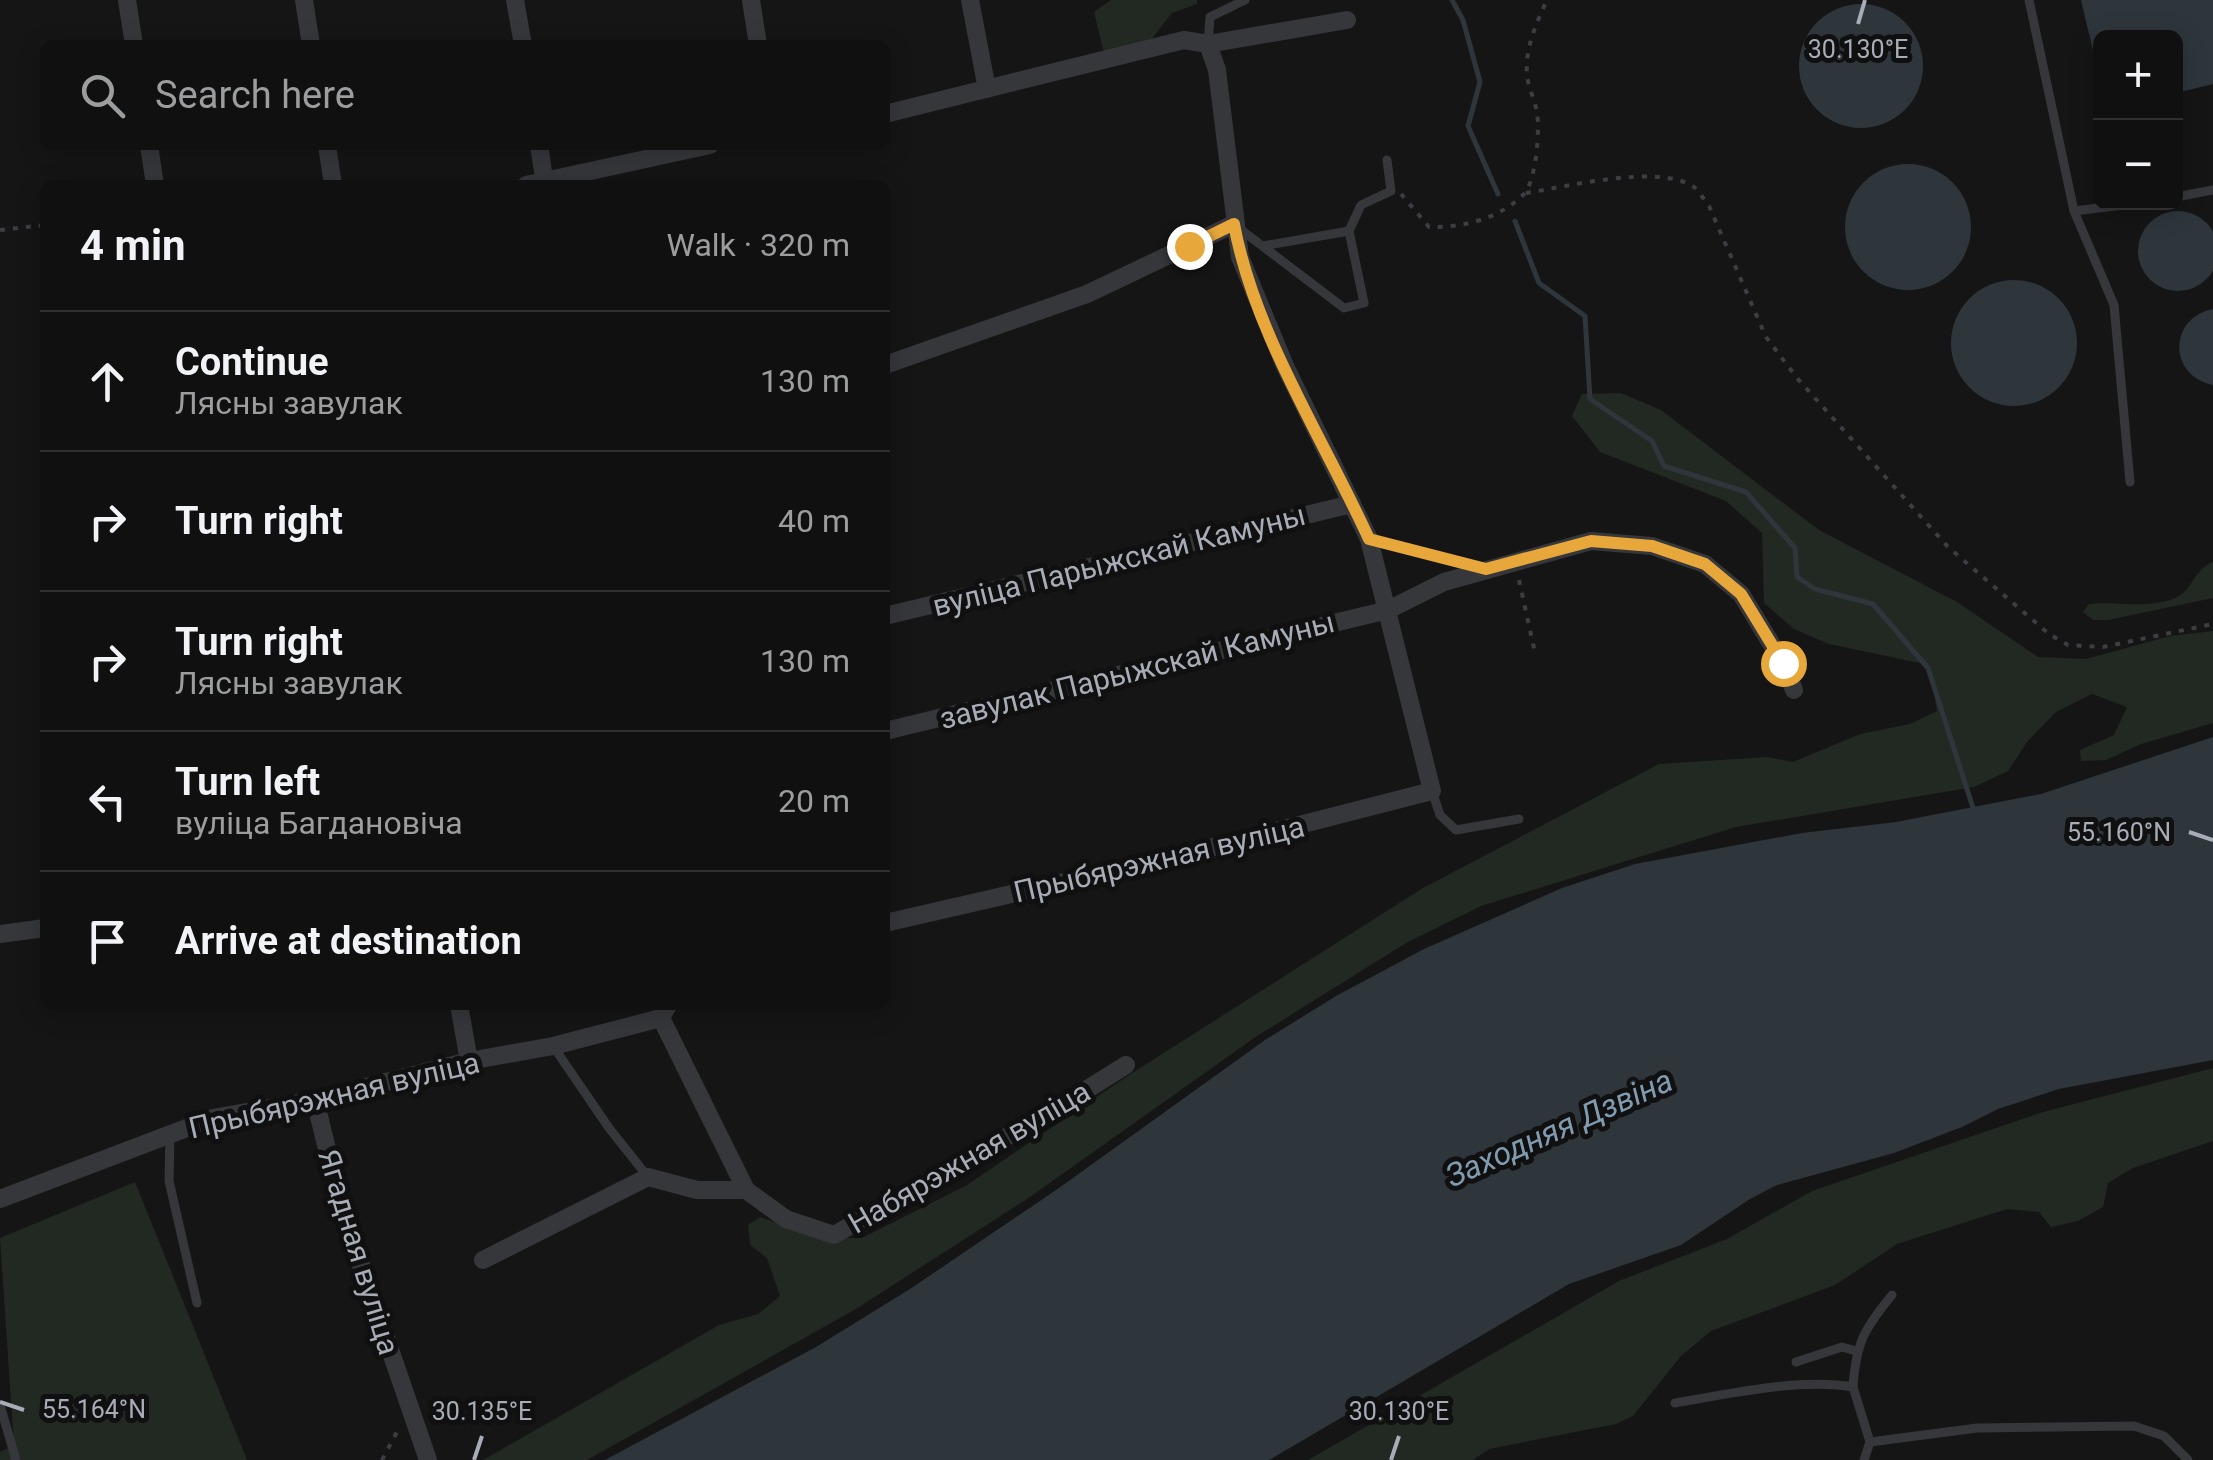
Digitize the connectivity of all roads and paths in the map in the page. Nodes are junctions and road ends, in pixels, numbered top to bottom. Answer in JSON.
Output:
{"nodes":[{"id":1,"x":127,"y":0,"type":"edge"},
{"id":2,"x":304,"y":0,"type":"edge"},
{"id":3,"x":515,"y":0,"type":"edge"},
{"id":4,"x":751,"y":0,"type":"edge"},
{"id":5,"x":970,"y":0,"type":"edge"},
{"id":6,"x":1245,"y":0,"type":"edge"},
{"id":7,"x":1547,"y":0,"type":"edge"},
{"id":8,"x":2029,"y":0,"type":"edge"},
{"id":9,"x":1347,"y":20,"type":"dead end"},
{"id":10,"x":133,"y":40,"type":"edge"},
{"id":11,"x":310,"y":40,"type":"edge"},
{"id":12,"x":521,"y":40,"type":"edge"},
{"id":13,"x":757,"y":40,"type":"edge"},
{"id":14,"x":1208,"y":44,"type":"junction"},
{"id":15,"x":987,"y":90,"type":"junction"},
{"id":16,"x":890,"y":113,"type":"edge"},
{"id":17,"x":150,"y":150,"type":"edge"},
{"id":18,"x":328,"y":150,"type":"edge"},
{"id":19,"x":539,"y":150,"type":"edge"},
{"id":20,"x":688,"y":150,"type":"edge"},
{"id":21,"x":1387,"y":160,"type":"dead end"},
{"id":22,"x":154,"y":180,"type":"edge"},
{"id":23,"x":332,"y":180,"type":"edge"},
{"id":24,"x":539,"y":180,"type":"edge"},
{"id":25,"x":557,"y":180,"type":"edge"},
{"id":26,"x":2213,"y":190,"type":"edge"},
{"id":27,"x":1391,"y":191,"type":"junction"},
{"id":28,"x":1526,"y":193,"type":"junction"},
{"id":29,"x":2183,"y":196,"type":"edge"},
{"id":30,"x":2093,"y":209,"type":"edge"},
{"id":31,"x":2074,"y":212,"type":"junction"},
{"id":32,"x":1234,"y":224,"type":"junction"},
{"id":33,"x":40,"y":226,"type":"edge"},
{"id":34,"x":0,"y":230,"type":"edge"},
{"id":35,"x":1350,"y":231,"type":"junction"},
{"id":36,"x":1262,"y":246,"type":"junction"},
{"id":37,"x":890,"y":363,"type":"edge"},
{"id":38,"x":2130,"y":482,"type":"dead end"},
{"id":39,"x":1352,"y":504,"type":"junction"},
{"id":40,"x":1369,"y":539,"type":"junction"},
{"id":41,"x":1514,"y":561,"type":"junction"},
{"id":42,"x":1486,"y":569,"type":"junction"},
{"id":43,"x":1388,"y":610,"type":"junction"},
{"id":44,"x":890,"y":615,"type":"edge"},
{"id":45,"x":2213,"y":624,"type":"edge"},
{"id":46,"x":1534,"y":653,"type":"dead end"},
{"id":47,"x":1794,"y":690,"type":"dead end"},
{"id":48,"x":890,"y":730,"type":"edge"},
{"id":49,"x":1432,"y":791,"type":"junction"},
{"id":50,"x":1518,"y":819,"type":"dead end"},
{"id":51,"x":890,"y":922,"type":"edge"},
{"id":52,"x":40,"y":929,"type":"edge"},
{"id":53,"x":0,"y":934,"type":"edge"},
{"id":54,"x":461,"y":1010,"type":"edge"},
{"id":55,"x":665,"y":1011,"type":"edge"},
{"id":56,"x":553,"y":1046,"type":"junction"},
{"id":57,"x":469,"y":1061,"type":"junction"},
{"id":58,"x":1126,"y":1065,"type":"dead end"},
{"id":59,"x":315,"y":1100,"type":"junction"},
{"id":60,"x":170,"y":1134,"type":"junction"},
{"id":61,"x":648,"y":1176,"type":"junction"},
{"id":62,"x":746,"y":1190,"type":"junction"},
{"id":63,"x":0,"y":1198,"type":"edge"},
{"id":64,"x":482,"y":1260,"type":"dead end"},
{"id":65,"x":1892,"y":1295,"type":"dead end"},
{"id":66,"x":198,"y":1303,"type":"dead end"},
{"id":67,"x":1856,"y":1351,"type":"junction"},
{"id":68,"x":1796,"y":1362,"type":"dead end"},
{"id":69,"x":1853,"y":1387,"type":"junction"},
{"id":70,"x":1675,"y":1403,"type":"dead end"},
{"id":71,"x":0,"y":1405,"type":"edge"},
{"id":72,"x":410,"y":1408,"type":"junction"},
{"id":73,"x":1870,"y":1442,"type":"junction"},
{"id":74,"x":16,"y":1460,"type":"edge"},
{"id":75,"x":382,"y":1460,"type":"edge"},
{"id":76,"x":428,"y":1460,"type":"edge"},
{"id":77,"x":1864,"y":1460,"type":"edge"},
{"id":78,"x":2188,"y":1460,"type":"edge"}],
"edges":[{"from":1,"to":10,"type":"street"},
{"from":2,"to":11,"type":"street"},
{"from":3,"to":12,"type":"street"},
{"from":4,"to":13,"type":"street"},
{"from":5,"to":15,"type":"street"},
{"from":6,"to":14,"type":"lane"},
{"from":7,"to":28,"type":"path"},
{"from":8,"to":31,"type":"lane"},
{"from":9,"to":14,"type":"street"},
{"from":14,"to":15,"type":"street"},
{"from":14,"to":32,"type":"street"},
{"from":15,"to":16,"type":"street"},
{"from":17,"to":22,"type":"street"},
{"from":18,"to":23,"type":"street"},
{"from":19,"to":24,"type":"street"},
{"from":20,"to":25,"type":"street"},
{"from":21,"to":27,"type":"lane"},
{"from":26,"to":29,"type":"lane"},
{"from":27,"to":28,"type":"path"},
{"from":27,"to":35,"type":"lane"},
{"from":28,"to":45,"type":"path"},
{"from":30,"to":31,"type":"lane"},
{"from":31,"to":38,"type":"lane"},
{"from":32,"to":36,"type":"lane"},
{"from":32,"to":37,"type":"street"},
{"from":32,"to":39,"type":"street"},
{"from":33,"to":34,"type":"path"},
{"from":35,"to":36,"type":"lane"},
{"from":35,"to":36,"type":"lane"},
{"from":39,"to":40,"type":"street"},
{"from":39,"to":44,"type":"street","name":"вуліца Парыжскай Камуны"},
{"from":40,"to":42,"type":"lane"},
{"from":40,"to":43,"type":"street"},
{"from":41,"to":42,"type":"street","name":"завулак Парыжскай Камуны"},
{"from":41,"to":46,"type":"path"},
{"from":41,"to":47,"type":"street","name":"завулак Парыжскай Камуны"},
{"from":42,"to":43,"type":"street","name":"завулак Парыжскай Камуны"},
{"from":43,"to":48,"type":"street","name":"завулак Парыжскай Камуны"},
{"from":43,"to":49,"type":"street"},
{"from":49,"to":50,"type":"lane"},
{"from":49,"to":51,"type":"street","name":"Прыбярэжная вуліца"},
{"from":52,"to":53,"type":"street"},
{"from":54,"to":57,"type":"street"},
{"from":55,"to":56,"type":"street","name":"Прыбярэжная вуліца"},
{"from":55,"to":62,"type":"street"},
{"from":56,"to":57,"type":"street","name":"Прыбярэжная вуліца"},
{"from":56,"to":61,"type":"lane"},
{"from":57,"to":59,"type":"street","name":"Прыбярэжная вуліца"},
{"from":58,"to":62,"type":"street","name":"Набярэжная вуліца"},
{"from":59,"to":60,"type":"street","name":"Прыбярэжная вуліца"},
{"from":59,"to":72,"type":"street","name":"Ягадная вуліца"},
{"from":60,"to":63,"type":"street","name":"Прыбярэжная вуліца"},
{"from":60,"to":66,"type":"lane"},
{"from":61,"to":62,"type":"street"},
{"from":61,"to":64,"type":"street"},
{"from":65,"to":67,"type":"lane"},
{"from":67,"to":68,"type":"lane"},
{"from":67,"to":69,"type":"lane"},
{"from":69,"to":70,"type":"lane"},
{"from":69,"to":73,"type":"lane"},
{"from":71,"to":74,"type":"lane"},
{"from":72,"to":75,"type":"path"},
{"from":72,"to":76,"type":"street","name":"Ягадная вуліца"},
{"from":73,"to":77,"type":"lane"},
{"from":73,"to":78,"type":"lane"}]}
